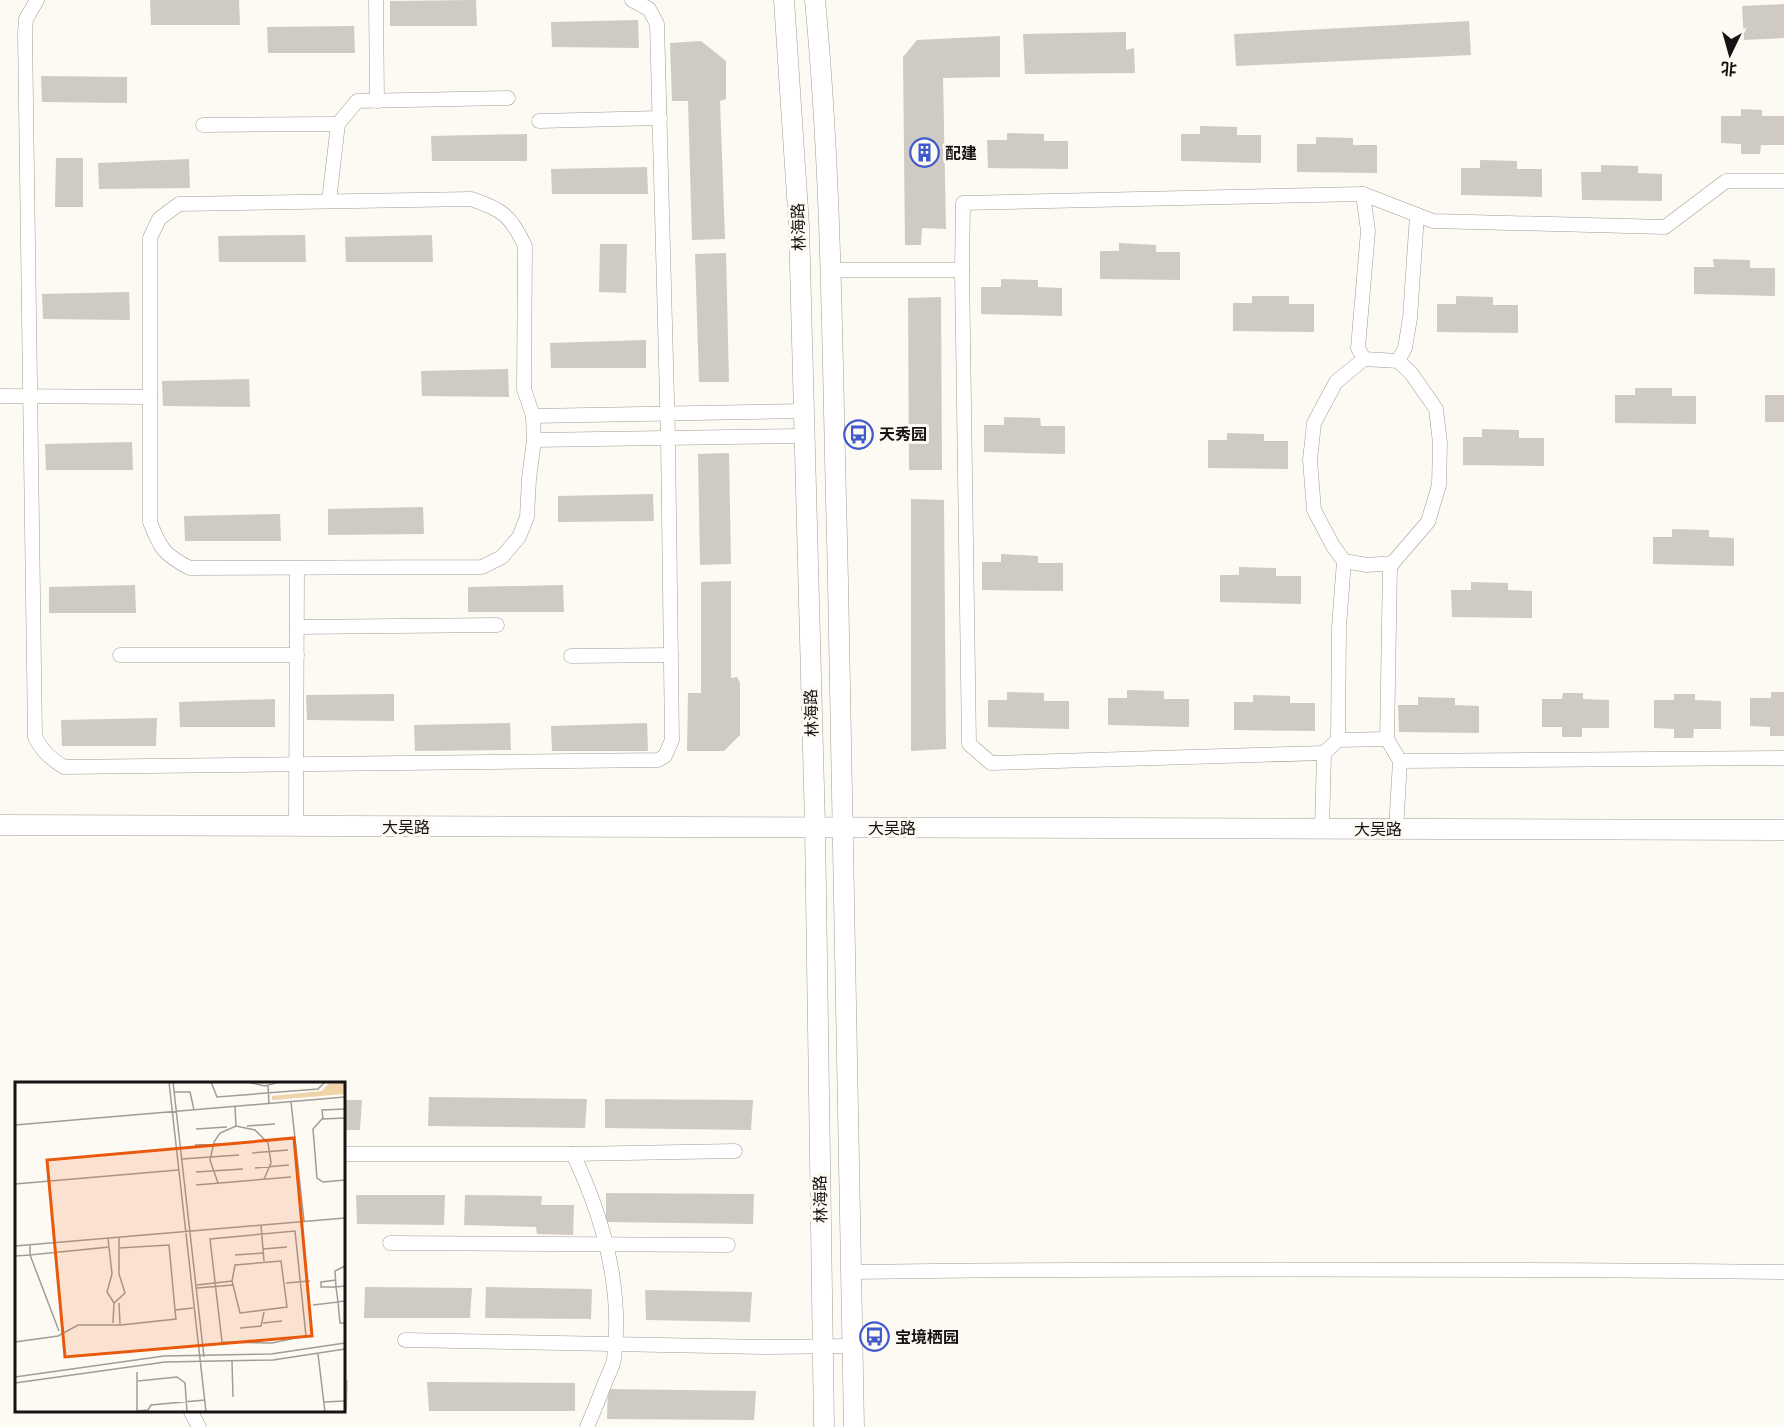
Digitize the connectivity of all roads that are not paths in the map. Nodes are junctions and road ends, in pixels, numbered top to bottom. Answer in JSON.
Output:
{"nodes":[{"id":1,"x":37,"y":0,"type":"edge"},
{"id":2,"x":376,"y":0,"type":"edge"},
{"id":3,"x":632,"y":0,"type":"edge"},
{"id":4,"x":784,"y":0,"type":"edge"},
{"id":5,"x":815,"y":0,"type":"edge"},
{"id":6,"x":508,"y":98,"type":"dead end"},
{"id":7,"x":377,"y":101,"type":"junction"},
{"id":8,"x":660,"y":118,"type":"junction"},
{"id":9,"x":539,"y":121,"type":"dead end"},
{"id":10,"x":338,"y":124,"type":"junction"},
{"id":11,"x":203,"y":125,"type":"dead end"},
{"id":12,"x":1784,"y":181,"type":"edge"},
{"id":13,"x":1363,"y":194,"type":"junction"},
{"id":14,"x":329,"y":201,"type":"junction"},
{"id":15,"x":1417,"y":215,"type":"junction"},
{"id":16,"x":830,"y":270,"type":"junction"},
{"id":17,"x":962,"y":270,"type":"junction"},
{"id":18,"x":1364,"y":359,"type":"junction"},
{"id":19,"x":1398,"y":361,"type":"junction"},
{"id":20,"x":0,"y":396,"type":"edge"},
{"id":21,"x":30,"y":396,"type":"junction"},
{"id":22,"x":150,"y":397,"type":"junction"},
{"id":23,"x":803,"y":411,"type":"junction"},
{"id":24,"x":667,"y":413,"type":"junction"},
{"id":25,"x":533,"y":416,"type":"junction"},
{"id":26,"x":803,"y":436,"type":"junction"},
{"id":27,"x":668,"y":437,"type":"junction"},
{"id":28,"x":534,"y":440,"type":"junction"},
{"id":29,"x":1344,"y":561,"type":"junction"},
{"id":30,"x":1393,"y":563,"type":"junction"},
{"id":31,"x":297,"y":568,"type":"junction"},
{"id":32,"x":497,"y":625,"type":"dead end"},
{"id":33,"x":297,"y":627,"type":"junction"},
{"id":34,"x":120,"y":655,"type":"dead end"},
{"id":35,"x":297,"y":655,"type":"junction"},
{"id":36,"x":671,"y":655,"type":"junction"},
{"id":37,"x":571,"y":656,"type":"dead end"},
{"id":38,"x":1338,"y":740,"type":"junction"},
{"id":39,"x":1387,"y":740,"type":"junction"},
{"id":40,"x":1324,"y":753,"type":"junction"},
{"id":41,"x":1784,"y":758,"type":"edge"},
{"id":42,"x":1400,"y":761,"type":"junction"},
{"id":43,"x":296,"y":764,"type":"junction"},
{"id":44,"x":0,"y":825,"type":"edge"},
{"id":45,"x":814,"y":826,"type":"junction"},
{"id":46,"x":296,"y":827,"type":"junction"},
{"id":47,"x":844,"y":828,"type":"junction"},
{"id":48,"x":1322,"y":829,"type":"junction"},
{"id":49,"x":1396,"y":830,"type":"junction"},
{"id":50,"x":1784,"y":830,"type":"edge"},
{"id":51,"x":735,"y":1151,"type":"dead end"},
{"id":52,"x":345,"y":1154,"type":"edge"},
{"id":53,"x":573,"y":1154,"type":"junction"},
{"id":54,"x":390,"y":1243,"type":"dead end"},
{"id":55,"x":606,"y":1245,"type":"junction"},
{"id":56,"x":728,"y":1245,"type":"dead end"},
{"id":57,"x":852,"y":1272,"type":"junction"},
{"id":58,"x":1784,"y":1272,"type":"edge"},
{"id":59,"x":405,"y":1340,"type":"dead end"},
{"id":60,"x":615,"y":1343,"type":"junction"},
{"id":61,"x":822,"y":1346,"type":"junction"},
{"id":62,"x":853,"y":1346,"type":"junction"},
{"id":63,"x":191,"y":1412,"type":"edge"},
{"id":64,"x":199,"y":1427,"type":"edge"},
{"id":65,"x":587,"y":1427,"type":"edge"},
{"id":66,"x":824,"y":1427,"type":"edge"},
{"id":67,"x":854,"y":1427,"type":"edge"}],
"edges":[{"from":1,"to":21,"type":"street"},
{"from":2,"to":7,"type":"street"},
{"from":3,"to":8,"type":"street"},
{"from":4,"to":23,"type":"main road","name":"林海路"},
{"from":5,"to":16,"type":"main road","name":"林海路"},
{"from":6,"to":7,"type":"street"},
{"from":7,"to":10,"type":"street"},
{"from":8,"to":9,"type":"street"},
{"from":8,"to":24,"type":"street"},
{"from":10,"to":11,"type":"street"},
{"from":10,"to":14,"type":"street"},
{"from":12,"to":15,"type":"street"},
{"from":13,"to":15,"type":"street"},
{"from":13,"to":17,"type":"street"},
{"from":13,"to":18,"type":"street"},
{"from":14,"to":22,"type":"street"},
{"from":14,"to":25,"type":"street"},
{"from":15,"to":19,"type":"street"},
{"from":16,"to":17,"type":"street"},
{"from":16,"to":47,"type":"main road","name":"林海路"},
{"from":17,"to":40,"type":"street"},
{"from":18,"to":19,"type":"street"},
{"from":18,"to":29,"type":"street"},
{"from":19,"to":30,"type":"street"},
{"from":20,"to":21,"type":"street"},
{"from":21,"to":22,"type":"street"},
{"from":21,"to":43,"type":"street"},
{"from":22,"to":31,"type":"street"},
{"from":23,"to":24,"type":"street"},
{"from":23,"to":26,"type":"main road","name":"林海路"},
{"from":24,"to":25,"type":"street"},
{"from":24,"to":27,"type":"street"},
{"from":25,"to":28,"type":"street"},
{"from":26,"to":27,"type":"street"},
{"from":26,"to":45,"type":"main road","name":"林海路"},
{"from":27,"to":28,"type":"street"},
{"from":27,"to":36,"type":"street"},
{"from":28,"to":31,"type":"street"},
{"from":29,"to":30,"type":"street"},
{"from":29,"to":38,"type":"street"},
{"from":30,"to":39,"type":"street"},
{"from":31,"to":33,"type":"street"},
{"from":32,"to":33,"type":"street"},
{"from":33,"to":35,"type":"street"},
{"from":34,"to":35,"type":"street"},
{"from":35,"to":43,"type":"street"},
{"from":36,"to":37,"type":"street"},
{"from":36,"to":43,"type":"street"},
{"from":38,"to":39,"type":"street"},
{"from":38,"to":40,"type":"street"},
{"from":39,"to":42,"type":"street"},
{"from":40,"to":48,"type":"street"},
{"from":41,"to":42,"type":"street"},
{"from":42,"to":49,"type":"street"},
{"from":43,"to":46,"type":"street"},
{"from":44,"to":46,"type":"main road","name":"大吴路"},
{"from":45,"to":46,"type":"main road","name":"大吴路"},
{"from":45,"to":47,"type":"main road","name":"大吴路"},
{"from":45,"to":61,"type":"main road","name":"林海路"},
{"from":47,"to":48,"type":"main road","name":"大吴路"},
{"from":47,"to":57,"type":"main road","name":"林海路"},
{"from":48,"to":49,"type":"main road","name":"大吴路"},
{"from":49,"to":50,"type":"main road","name":"大吴路"},
{"from":51,"to":53,"type":"street"},
{"from":52,"to":53,"type":"street"},
{"from":53,"to":55,"type":"street"},
{"from":54,"to":55,"type":"street"},
{"from":55,"to":56,"type":"street"},
{"from":55,"to":60,"type":"street"},
{"from":57,"to":58,"type":"street"},
{"from":57,"to":62,"type":"main road","name":"林海路"},
{"from":59,"to":60,"type":"street"},
{"from":60,"to":61,"type":"street"},
{"from":60,"to":65,"type":"street"},
{"from":61,"to":62,"type":"street"},
{"from":61,"to":66,"type":"main road","name":"林海路"},
{"from":62,"to":67,"type":"main road","name":"林海路"},
{"from":63,"to":64,"type":"street"}]}
